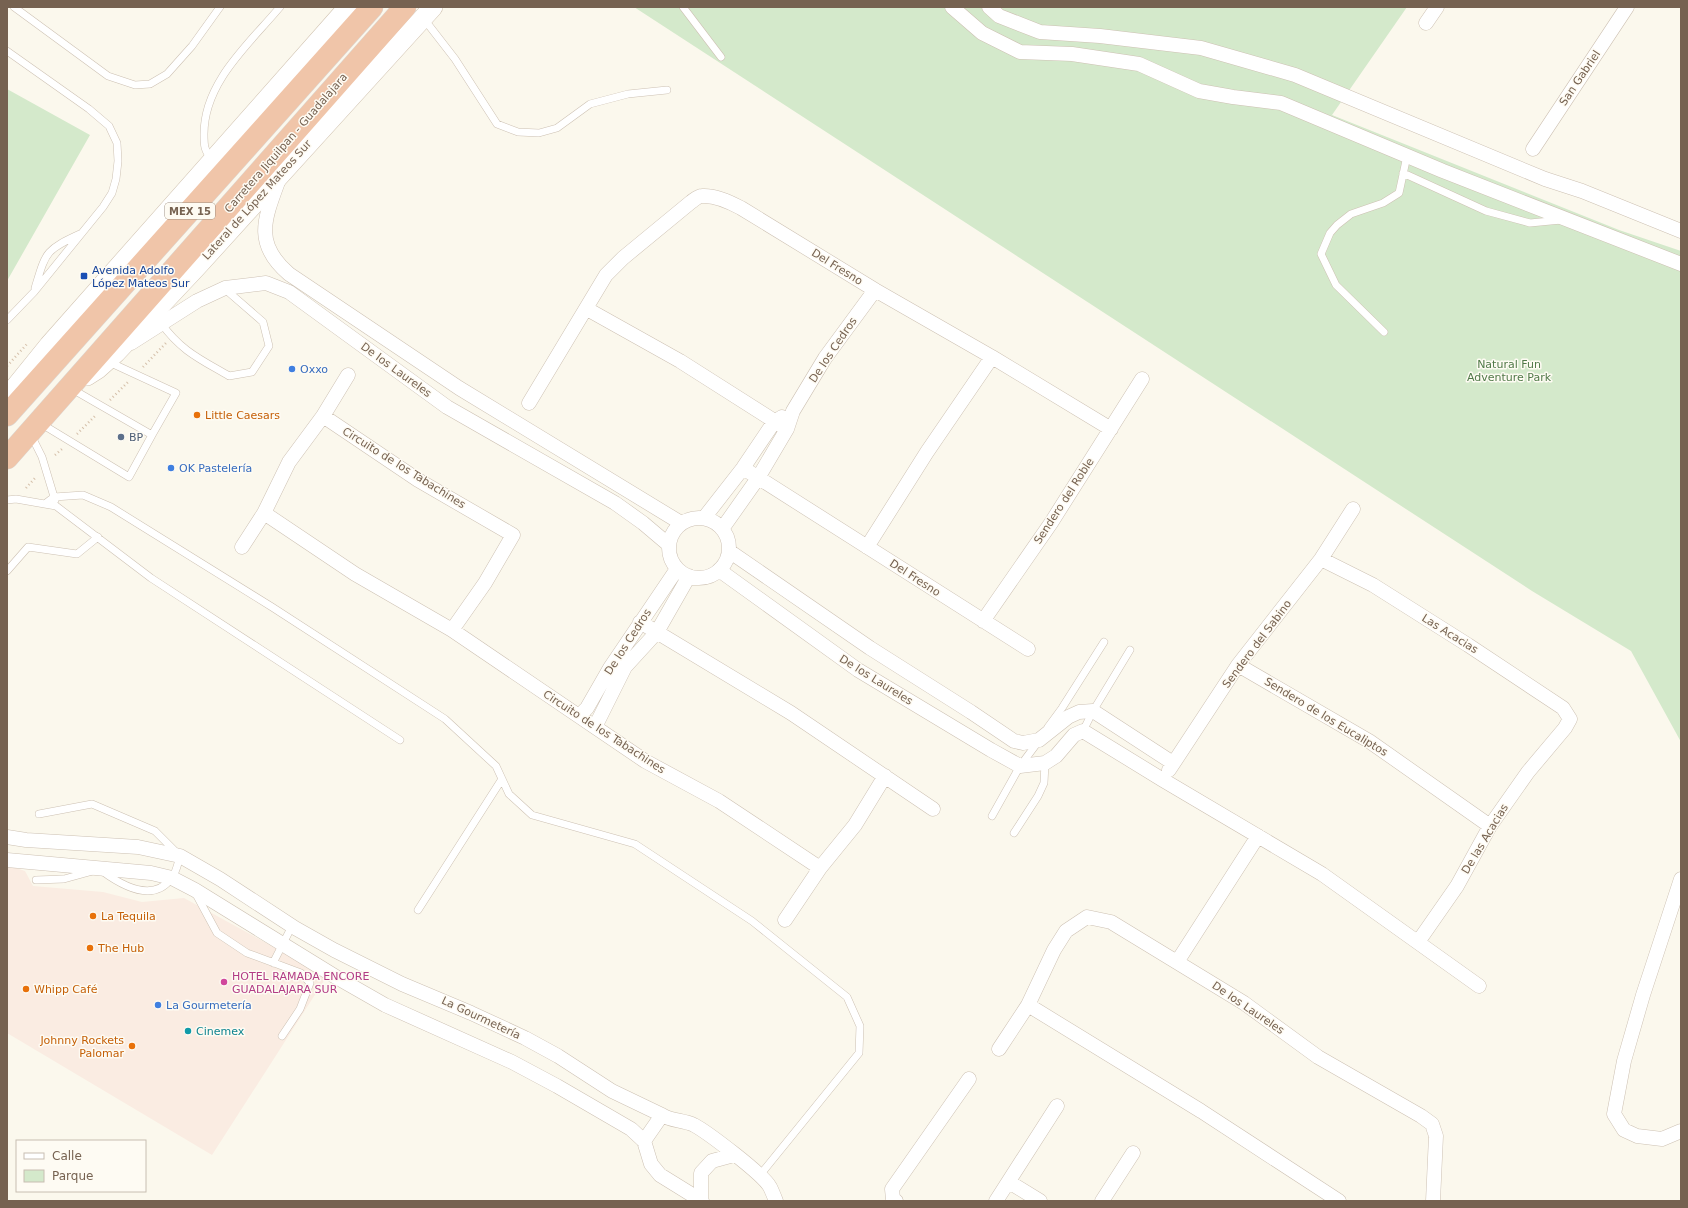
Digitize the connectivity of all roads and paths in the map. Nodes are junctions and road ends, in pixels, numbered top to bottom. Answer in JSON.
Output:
{"nodes":[{"id":1,"x":14,"y":7,"type":"edge"},
{"id":2,"x":220,"y":7,"type":"edge"},
{"id":3,"x":280,"y":7,"type":"edge"},
{"id":4,"x":348,"y":7,"type":"edge"},
{"id":5,"x":372,"y":7,"type":"edge"},
{"id":6,"x":683,"y":7,"type":"edge"},
{"id":7,"x":952,"y":7,"type":"edge"},
{"id":8,"x":989,"y":7,"type":"edge"},
{"id":9,"x":1437,"y":7,"type":"edge"},
{"id":10,"x":1627,"y":7,"type":"edge"},
{"id":11,"x":421,"y":11,"type":"edge"},
{"id":12,"x":1426,"y":23,"type":"dead end"},
{"id":13,"x":7,"y":51,"type":"edge"},
{"id":14,"x":721,"y":57,"type":"dead end"},
{"id":15,"x":667,"y":90,"type":"dead end"},
{"id":16,"x":1533,"y":149,"type":"dead end"},
{"id":17,"x":1407,"y":156,"type":"junction"},
{"id":18,"x":213,"y":160,"type":"junction"},
{"id":19,"x":1403,"y":173,"type":"junction"},
{"id":20,"x":280,"y":176,"type":"junction"},
{"id":21,"x":1566,"y":219,"type":"junction"},
{"id":22,"x":1681,"y":231,"type":"edge"},
{"id":23,"x":82,"y":233,"type":"junction"},
{"id":24,"x":1681,"y":264,"type":"edge"},
{"id":25,"x":289,"y":274,"type":"junction"},
{"id":26,"x":225,"y":288,"type":"junction"},
{"id":27,"x":281,"y":289,"type":"junction"},
{"id":28,"x":875,"y":290,"type":"junction"},
{"id":29,"x":34,"y":292,"type":"junction"},
{"id":30,"x":586,"y":309,"type":"junction"},
{"id":31,"x":158,"y":318,"type":"junction"},
{"id":32,"x":7,"y":320,"type":"edge"},
{"id":33,"x":366,"y":325,"type":"junction"},
{"id":34,"x":1384,"y":332,"type":"dead end"},
{"id":35,"x":172,"y":337,"type":"junction"},
{"id":36,"x":355,"y":340,"type":"junction"},
{"id":37,"x":111,"y":357,"type":"junction"},
{"id":38,"x":992,"y":357,"type":"junction"},
{"id":39,"x":135,"y":374,"type":"junction"},
{"id":40,"x":348,"y":375,"type":"dead end"},
{"id":41,"x":1142,"y":379,"type":"dead end"},
{"id":42,"x":71,"y":385,"type":"junction"},
{"id":43,"x":459,"y":388,"type":"junction"},
{"id":44,"x":7,"y":397,"type":"edge"},
{"id":45,"x":529,"y":403,"type":"dead end"},
{"id":46,"x":103,"y":407,"type":"junction"},
{"id":47,"x":447,"y":407,"type":"junction"},
{"id":48,"x":793,"y":411,"type":"junction"},
{"id":49,"x":7,"y":415,"type":"edge"},
{"id":50,"x":323,"y":416,"type":"junction"},
{"id":51,"x":774,"y":422,"type":"junction"},
{"id":52,"x":34,"y":427,"type":"junction"},
{"id":53,"x":787,"y":429,"type":"junction"},
{"id":54,"x":1111,"y":429,"type":"junction"},
{"id":55,"x":152,"y":435,"type":"junction"},
{"id":56,"x":70,"y":441,"type":"junction"},
{"id":57,"x":55,"y":455,"type":"dead end"},
{"id":58,"x":7,"y":458,"type":"edge"},
{"id":59,"x":743,"y":468,"type":"junction"},
{"id":60,"x":35,"y":478,"type":"dead end"},
{"id":61,"x":758,"y":478,"type":"junction"},
{"id":62,"x":26,"y":488,"type":"dead end"},
{"id":63,"x":54,"y":497,"type":"junction"},
{"id":64,"x":7,"y":500,"type":"edge"},
{"id":65,"x":46,"y":503,"type":"junction"},
{"id":66,"x":56,"y":506,"type":"junction"},
{"id":67,"x":1353,"y":509,"type":"dead end"},
{"id":68,"x":264,"y":513,"type":"junction"},
{"id":69,"x":704,"y":518,"type":"junction"},
{"id":70,"x":681,"y":523,"type":"junction"},
{"id":71,"x":722,"y":529,"type":"junction"},
{"id":72,"x":98,"y":537,"type":"junction"},
{"id":73,"x":669,"y":545,"type":"junction"},
{"id":74,"x":242,"y":547,"type":"dead end"},
{"id":75,"x":867,"y":547,"type":"junction"},
{"id":76,"x":729,"y":551,"type":"junction"},
{"id":77,"x":1321,"y":560,"type":"junction"},
{"id":78,"x":677,"y":569,"type":"junction"},
{"id":79,"x":7,"y":570,"type":"edge"},
{"id":80,"x":719,"y":570,"type":"junction"},
{"id":81,"x":689,"y":576,"type":"junction"},
{"id":82,"x":983,"y":621,"type":"junction"},
{"id":83,"x":640,"y":622,"type":"junction"},
{"id":84,"x":452,"y":630,"type":"junction"},
{"id":85,"x":657,"y":632,"type":"junction"},
{"id":86,"x":1104,"y":642,"type":"dead end"},
{"id":87,"x":1028,"y":649,"type":"dead end"},
{"id":88,"x":1130,"y":650,"type":"dead end"},
{"id":89,"x":1238,"y":665,"type":"junction"},
{"id":90,"x":1093,"y":711,"type":"junction"},
{"id":91,"x":579,"y":716,"type":"junction"},
{"id":92,"x":1570,"y":719,"type":"joint"},
{"id":93,"x":595,"y":727,"type":"junction"},
{"id":94,"x":1083,"y":731,"type":"junction"},
{"id":95,"x":400,"y":740,"type":"dead end"},
{"id":96,"x":1038,"y":740,"type":"junction"},
{"id":97,"x":1044,"y":763,"type":"junction"},
{"id":98,"x":1174,"y":763,"type":"junction"},
{"id":99,"x":1020,"y":766,"type":"junction"},
{"id":100,"x":885,"y":776,"type":"junction"},
{"id":101,"x":502,"y":778,"type":"junction"},
{"id":102,"x":1163,"y":780,"type":"junction"},
{"id":103,"x":934,"y":809,"type":"dead end"},
{"id":104,"x":39,"y":814,"type":"dead end"},
{"id":105,"x":992,"y":816,"type":"dead end"},
{"id":106,"x":1490,"y":826,"type":"junction"},
{"id":107,"x":1014,"y":833,"type":"dead end"},
{"id":108,"x":1258,"y":836,"type":"junction"},
{"id":109,"x":7,"y":837,"type":"edge"},
{"id":110,"x":180,"y":856,"type":"junction"},
{"id":111,"x":7,"y":860,"type":"edge"},
{"id":112,"x":820,"y":868,"type":"junction"},
{"id":113,"x":99,"y":869,"type":"junction"},
{"id":114,"x":172,"y":878,"type":"junction"},
{"id":115,"x":36,"y":880,"type":"dead end"},
{"id":116,"x":1681,"y":880,"type":"edge"},
{"id":117,"x":194,"y":890,"type":"junction"},
{"id":118,"x":418,"y":910,"type":"dead end"},
{"id":119,"x":785,"y":920,"type":"dead end"},
{"id":120,"x":292,"y":926,"type":"junction"},
{"id":121,"x":1418,"y":942,"type":"junction"},
{"id":122,"x":283,"y":945,"type":"junction"},
{"id":123,"x":273,"y":962,"type":"junction"},
{"id":124,"x":1177,"y":962,"type":"junction"},
{"id":125,"x":1479,"y":986,"type":"dead end"},
{"id":126,"x":1028,"y":1005,"type":"junction"},
{"id":127,"x":282,"y":1036,"type":"dead end"},
{"id":128,"x":999,"y":1049,"type":"dead end"},
{"id":129,"x":969,"y":1079,"type":"dead end"},
{"id":130,"x":1057,"y":1106,"type":"dead end"},
{"id":131,"x":662,"y":1115,"type":"junction"},
{"id":132,"x":1681,"y":1131,"type":"edge"},
{"id":133,"x":644,"y":1141,"type":"junction"},
{"id":134,"x":1133,"y":1153,"type":"dead end"},
{"id":135,"x":734,"y":1155,"type":"junction"},
{"id":136,"x":760,"y":1175,"type":"junction"},
{"id":137,"x":1009,"y":1182,"type":"junction"},
{"id":138,"x":701,"y":1201,"type":"edge"},
{"id":139,"x":776,"y":1201,"type":"edge"},
{"id":140,"x":896,"y":1201,"type":"edge"},
{"id":141,"x":996,"y":1201,"type":"edge"},
{"id":142,"x":1040,"y":1201,"type":"edge"},
{"id":143,"x":1102,"y":1201,"type":"edge"},
{"id":144,"x":1339,"y":1201,"type":"edge"},
{"id":145,"x":1434,"y":1201,"type":"edge"}],
"edges":[{"from":1,"to":2,"type":"lane"},
{"from":3,"to":18,"type":"lane"},
{"from":4,"to":18,"type":"street"},
{"from":5,"to":49,"type":"highway","number":"MEX 15"},
{"from":6,"to":14,"type":"lane"},
{"from":7,"to":17,"type":"street"},
{"from":8,"to":22,"type":"street"},
{"from":9,"to":12,"type":"street"},
{"from":10,"to":16,"type":"street","name":"San Gabriel"},
{"from":11,"to":15,"type":"lane"},
{"from":11,"to":20,"type":"street","name":"Lateral de López Mateos Sur"},
{"from":11,"to":42,"type":"highway","name":"Carretera Jiquilpan - Guadalajara","number":"MEX 15"},
{"from":13,"to":23,"type":"lane"},
{"from":17,"to":19,"type":"lane"},
{"from":17,"to":21,"type":"street"},
{"from":18,"to":44,"type":"street"},
{"from":19,"to":21,"type":"lane"},
{"from":19,"to":34,"type":"lane"},
{"from":20,"to":25,"type":"street","name":"De los Laureles"},
{"from":20,"to":31,"type":"street","name":"Lateral de López Mateos Sur"},
{"from":21,"to":24,"type":"street"},
{"from":23,"to":29,"type":"lane"},
{"from":23,"to":29,"type":"lane"},
{"from":25,"to":27,"type":"street"},
{"from":25,"to":33,"type":"street","name":"De los Laureles"},
{"from":26,"to":27,"type":"street","name":"De los Laureles"},
{"from":26,"to":31,"type":"street","name":"De los Laureles"},
{"from":26,"to":35,"type":"lane"},
{"from":27,"to":36,"type":"street","name":"De los Laureles"},
{"from":28,"to":30,"type":"street","name":"Del Fresno"},
{"from":28,"to":38,"type":"street","name":"Del Fresno"},
{"from":28,"to":48,"type":"street","name":"De los Cedros"},
{"from":29,"to":32,"type":"lane"},
{"from":30,"to":45,"type":"street","name":"Del Fresno"},
{"from":30,"to":51,"type":"street"},
{"from":31,"to":35,"type":"lane"},
{"from":31,"to":37,"type":"street","name":"Lateral de López Mateos Sur"},
{"from":33,"to":36,"type":"street"},
{"from":33,"to":43,"type":"street","name":"De los Laureles"},
{"from":35,"to":39,"type":"path"},
{"from":36,"to":47,"type":"street","name":"De los Laureles"},
{"from":37,"to":39,"type":"lane"},
{"from":37,"to":42,"type":"street","name":"Lateral de López Mateos Sur"},
{"from":38,"to":54,"type":"street","name":"Del Fresno"},
{"from":38,"to":75,"type":"street"},
{"from":39,"to":46,"type":"path"},
{"from":39,"to":55,"type":"lane"},
{"from":40,"to":50,"type":"street"},
{"from":41,"to":54,"type":"street","name":"Sendero del Roble"},
{"from":42,"to":46,"type":"lane"},
{"from":42,"to":52,"type":"highway","name":"Carretera Jiquilpan - Guadalajara","number":"MEX 15"},
{"from":43,"to":47,"type":"street"},
{"from":43,"to":70,"type":"street","name":"De los Laureles"},
{"from":46,"to":55,"type":"lane"},
{"from":46,"to":56,"type":"path"},
{"from":47,"to":73,"type":"street","name":"De los Laureles"},
{"from":48,"to":51,"type":"street","name":"De los Cedros"},
{"from":48,"to":53,"type":"street","name":"De los Cedros"},
{"from":50,"to":68,"type":"street"},
{"from":50,"to":84,"type":"street","name":"Circuito de los Tabachines"},
{"from":51,"to":53,"type":"street"},
{"from":51,"to":59,"type":"street","name":"De los Cedros"},
{"from":52,"to":56,"type":"lane"},
{"from":52,"to":58,"type":"highway","name":"Carretera Jiquilpan - Guadalajara","number":"MEX 15"},
{"from":52,"to":63,"type":"lane"},
{"from":53,"to":61,"type":"street","name":"De los Cedros"},
{"from":54,"to":82,"type":"street","name":"Sendero del Roble"},
{"from":55,"to":56,"type":"lane"},
{"from":56,"to":57,"type":"path"},
{"from":59,"to":61,"type":"street","name":"Del Fresno"},
{"from":59,"to":69,"type":"street","name":"De los Cedros"},
{"from":60,"to":62,"type":"path"},
{"from":61,"to":71,"type":"street","name":"De los Cedros"},
{"from":61,"to":75,"type":"street","name":"Del Fresno"},
{"from":63,"to":65,"type":"lane"},
{"from":63,"to":66,"type":"lane"},
{"from":63,"to":101,"type":"lane"},
{"from":64,"to":65,"type":"lane"},
{"from":65,"to":66,"type":"lane"},
{"from":66,"to":72,"type":"lane"},
{"from":67,"to":77,"type":"street","name":"Sendero del Sabino"},
{"from":68,"to":74,"type":"street"},
{"from":68,"to":84,"type":"street","name":"Circuito de los Tabachines"},
{"from":69,"to":70,"type":"street"},
{"from":69,"to":71,"type":"street"},
{"from":70,"to":73,"type":"street"},
{"from":71,"to":76,"type":"street"},
{"from":72,"to":79,"type":"lane"},
{"from":72,"to":95,"type":"lane"},
{"from":73,"to":78,"type":"street"},
{"from":75,"to":82,"type":"street","name":"Del Fresno"},
{"from":76,"to":80,"type":"street"},
{"from":76,"to":96,"type":"street"},
{"from":77,"to":89,"type":"street","name":"Sendero del Sabino"},
{"from":77,"to":92,"type":"street","name":"Las Acacias"},
{"from":78,"to":81,"type":"street"},
{"from":78,"to":83,"type":"street","name":"De los Cedros"},
{"from":80,"to":81,"type":"street"},
{"from":80,"to":99,"type":"street","name":"De los Laureles"},
{"from":81,"to":85,"type":"street","name":"De los Cedros"},
{"from":82,"to":87,"type":"street","name":"Del Fresno"},
{"from":83,"to":85,"type":"street"},
{"from":83,"to":91,"type":"street","name":"De los Cedros"},
{"from":84,"to":91,"type":"street","name":"Circuito de los Tabachines"},
{"from":85,"to":93,"type":"street","name":"De los Cedros"},
{"from":85,"to":100,"type":"street"},
{"from":86,"to":96,"type":"lane"},
{"from":88,"to":90,"type":"lane"},
{"from":89,"to":98,"type":"street","name":"Sendero del Sabino"},
{"from":89,"to":106,"type":"street","name":"Sendero de los Eucaliptos"},
{"from":90,"to":94,"type":"lane"},
{"from":90,"to":96,"type":"street"},
{"from":90,"to":98,"type":"street"},
{"from":91,"to":93,"type":"street","name":"Circuito de los Tabachines"},
{"from":92,"to":106,"type":"street","name":"De las Acacias"},
{"from":93,"to":112,"type":"street","name":"Circuito de los Tabachines"},
{"from":94,"to":97,"type":"street"},
{"from":94,"to":102,"type":"street"},
{"from":96,"to":99,"type":"lane"},
{"from":97,"to":99,"type":"street"},
{"from":97,"to":107,"type":"lane"},
{"from":98,"to":102,"type":"street","name":"Sendero del Sabino"},
{"from":99,"to":105,"type":"lane"},
{"from":100,"to":103,"type":"street"},
{"from":100,"to":112,"type":"street"},
{"from":101,"to":118,"type":"lane"},
{"from":101,"to":136,"type":"lane"},
{"from":102,"to":108,"type":"street"},
{"from":104,"to":110,"type":"lane"},
{"from":106,"to":121,"type":"street","name":"De las Acacias"},
{"from":108,"to":121,"type":"street"},
{"from":108,"to":124,"type":"street"},
{"from":109,"to":110,"type":"street","name":"La Gourmetería"},
{"from":110,"to":114,"type":"lane"},
{"from":110,"to":120,"type":"street","name":"La Gourmetería"},
{"from":111,"to":113,"type":"street"},
{"from":112,"to":119,"type":"street"},
{"from":113,"to":114,"type":"street"},
{"from":113,"to":115,"type":"lane"},
{"from":114,"to":117,"type":"street"},
{"from":116,"to":132,"type":"street"},
{"from":117,"to":122,"type":"street"},
{"from":117,"to":123,"type":"lane"},
{"from":120,"to":122,"type":"lane"},
{"from":120,"to":131,"type":"street","name":"La Gourmetería"},
{"from":121,"to":125,"type":"street"},
{"from":122,"to":123,"type":"lane"},
{"from":122,"to":133,"type":"street"},
{"from":123,"to":127,"type":"lane"},
{"from":124,"to":126,"type":"street","name":"De los Laureles"},
{"from":124,"to":145,"type":"street","name":"De los Laureles"},
{"from":126,"to":128,"type":"street","name":"De los Laureles"},
{"from":126,"to":144,"type":"street"},
{"from":129,"to":140,"type":"street"},
{"from":130,"to":137,"type":"street"},
{"from":131,"to":133,"type":"street"},
{"from":131,"to":135,"type":"street","name":"La Gourmetería"},
{"from":133,"to":138,"type":"street"},
{"from":134,"to":143,"type":"street"},
{"from":135,"to":136,"type":"street","name":"La Gourmetería"},
{"from":135,"to":138,"type":"street"},
{"from":136,"to":139,"type":"street","name":"La Gourmetería"},
{"from":137,"to":141,"type":"street"},
{"from":137,"to":142,"type":"street"}]}
